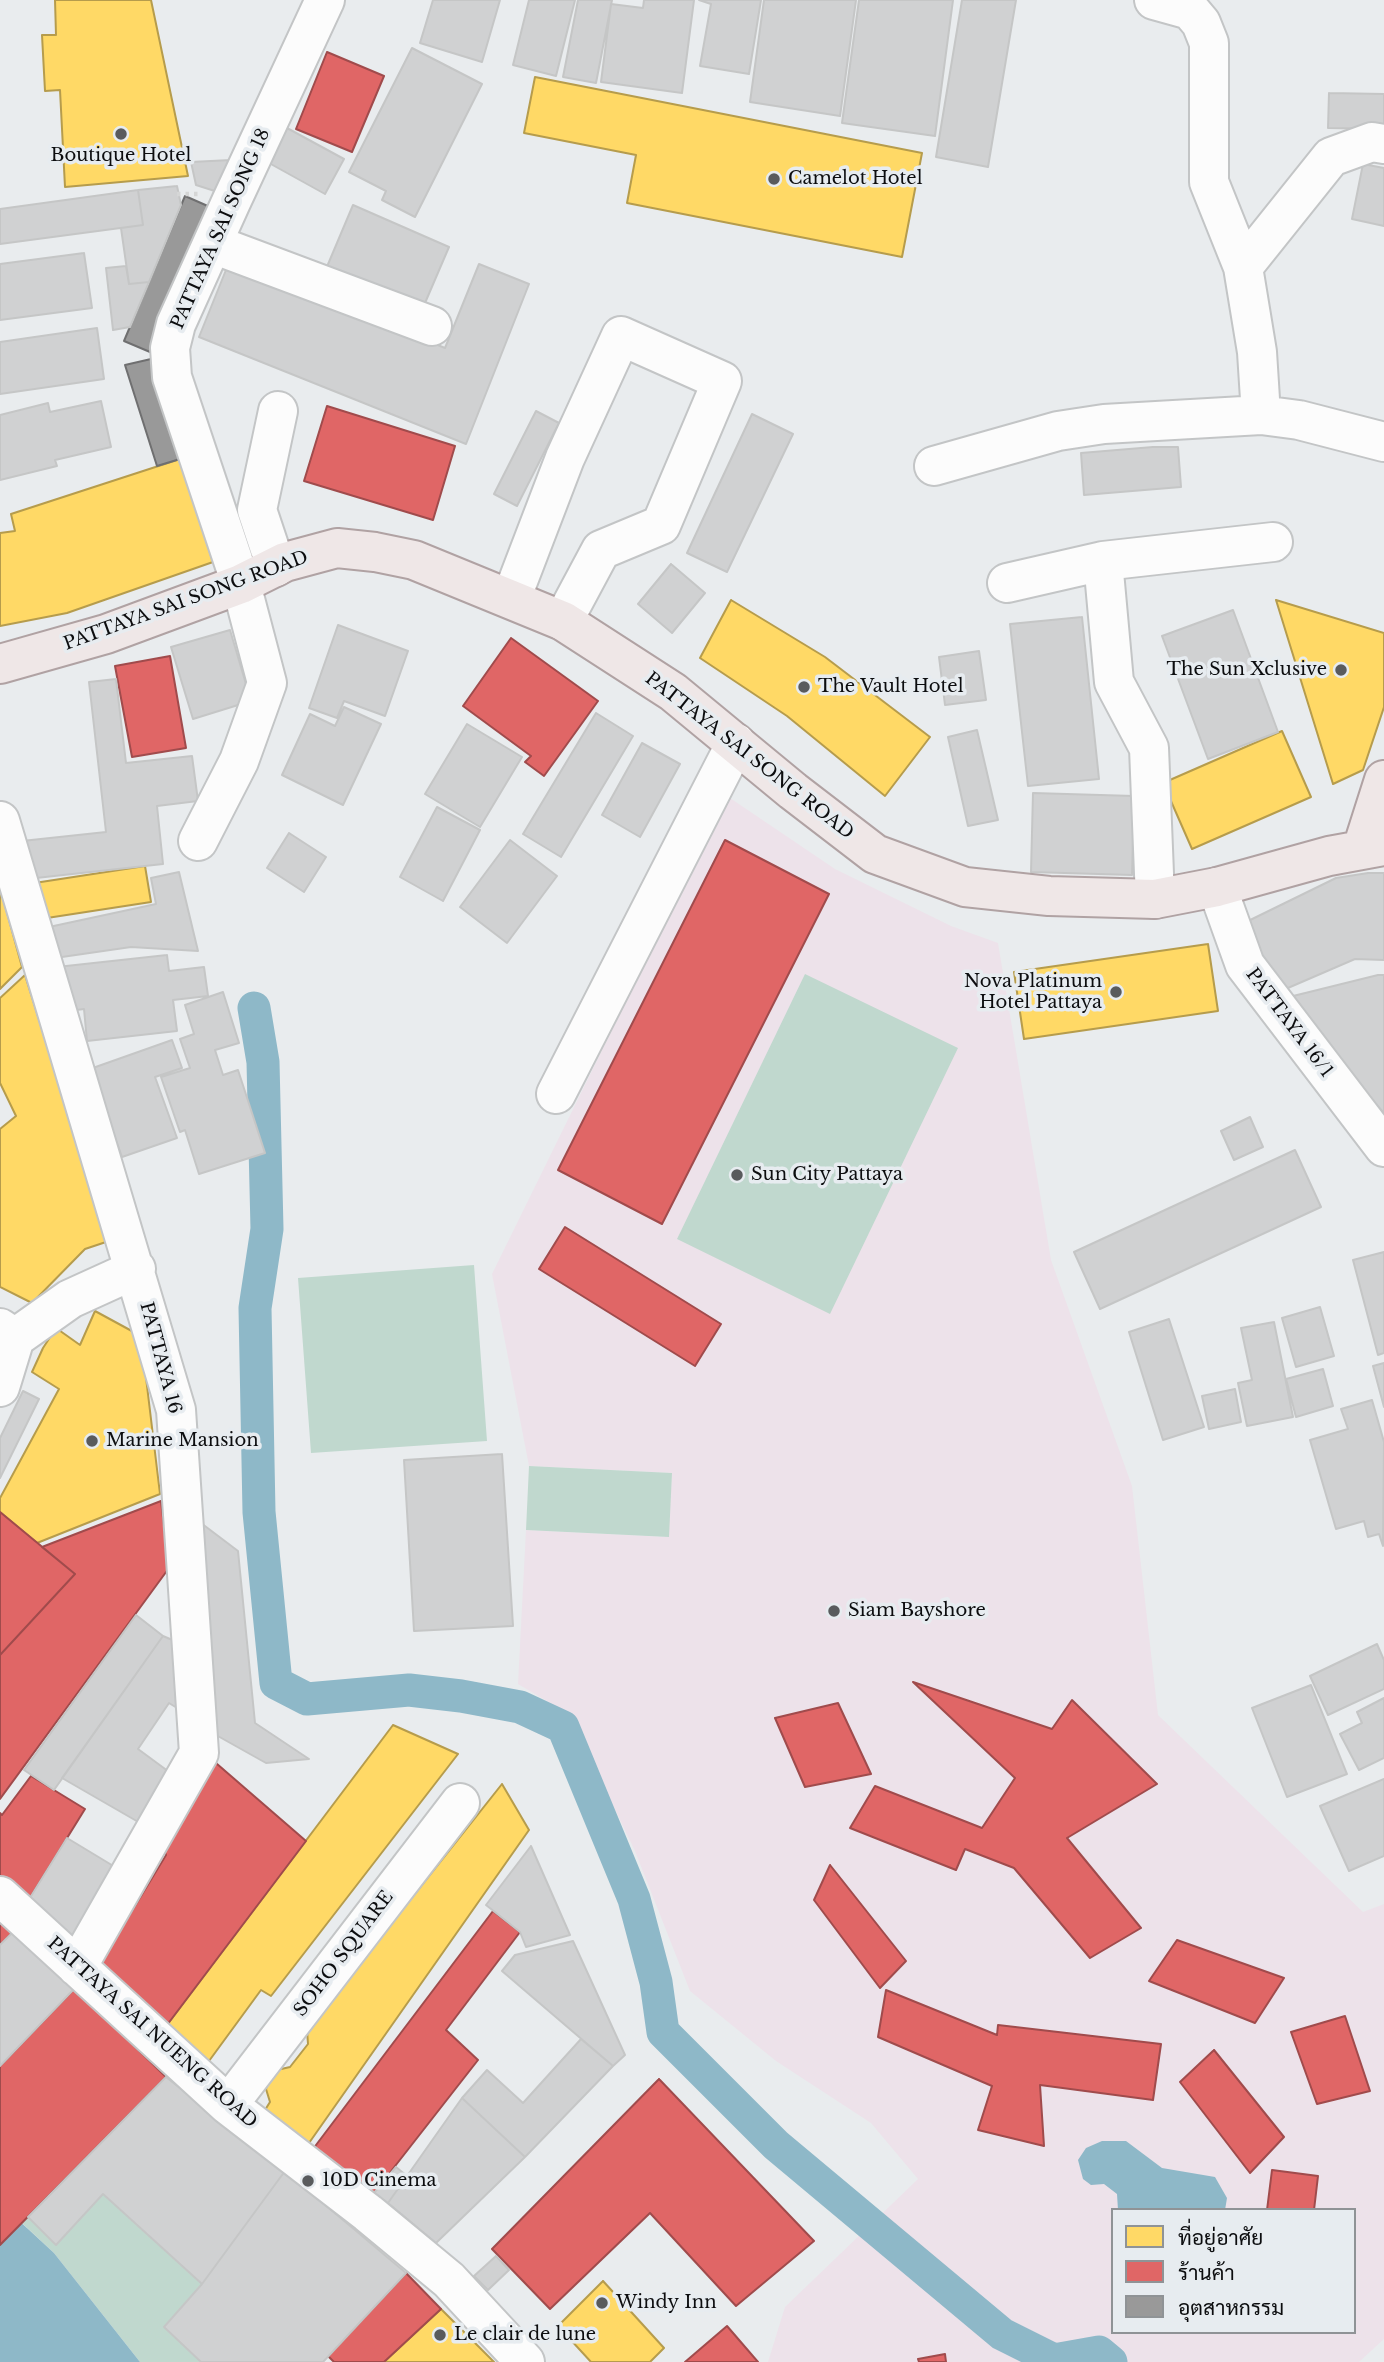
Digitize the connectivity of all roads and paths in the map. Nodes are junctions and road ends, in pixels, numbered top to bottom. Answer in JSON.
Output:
{"nodes":[{"id":1,"x":325,"y":0,"type":"edge"},
{"id":2,"x":1154,"y":0,"type":"edge"},
{"id":3,"x":1384,"y":144,"type":"edge"},
{"id":4,"x":214,"y":244,"type":"junction"},
{"id":5,"x":1242,"y":267,"type":"junction"},
{"id":6,"x":432,"y":326,"type":"dead end"},
{"id":7,"x":278,"y":411,"type":"dead end"},
{"id":8,"x":1261,"y":415,"type":"junction"},
{"id":9,"x":1384,"y":442,"type":"edge"},
{"id":10,"x":934,"y":466,"type":"dead end"},
{"id":11,"x":1273,"y":542,"type":"dead end"},
{"id":12,"x":1102,"y":561,"type":"junction"},
{"id":13,"x":276,"y":567,"type":"junction"},
{"id":14,"x":1007,"y":583,"type":"dead end"},
{"id":15,"x":241,"y":584,"type":"junction"},
{"id":16,"x":511,"y":598,"type":"junction"},
{"id":17,"x":563,"y":621,"type":"junction"},
{"id":18,"x":0,"y":664,"type":"edge"},
{"id":19,"x":736,"y":743,"type":"junction"},
{"id":20,"x":1384,"y":780,"type":"edge"},
{"id":21,"x":0,"y":821,"type":"edge"},
{"id":22,"x":198,"y":842,"type":"dead end"},
{"id":23,"x":1373,"y":848,"type":"edge"},
{"id":24,"x":1217,"y":887,"type":"junction"},
{"id":25,"x":1154,"y":899,"type":"junction"},
{"id":26,"x":556,"y":1094,"type":"dead end"},
{"id":27,"x":1384,"y":1147,"type":"edge"},
{"id":28,"x":136,"y":1269,"type":"junction"},
{"id":29,"x":7,"y":1333,"type":"edge"},
{"id":30,"x":0,"y":1388,"type":"edge"},
{"id":31,"x":460,"y":1803,"type":"dead end"},
{"id":32,"x":0,"y":1896,"type":"edge"},
{"id":33,"x":77,"y":1967,"type":"junction"},
{"id":34,"x":228,"y":2105,"type":"junction"},
{"id":35,"x":525,"y":2362,"type":"edge"}],
"edges":[{"from":1,"to":4,"type":"street","name":"PATTAYA SAI SONG 18"},
{"from":2,"to":5,"type":"street"},
{"from":3,"to":5,"type":"street"},
{"from":4,"to":6,"type":"street"},
{"from":4,"to":15,"type":"street","name":"PATTAYA SAI SONG 18"},
{"from":5,"to":8,"type":"street"},
{"from":7,"to":13,"type":"street"},
{"from":8,"to":9,"type":"street"},
{"from":8,"to":10,"type":"street"},
{"from":11,"to":12,"type":"street"},
{"from":12,"to":14,"type":"street"},
{"from":12,"to":25,"type":"street"},
{"from":13,"to":15,"type":"main road","name":"PATTAYA SAI SONG ROAD"},
{"from":13,"to":16,"type":"main road","name":"PATTAYA SAI SONG ROAD"},
{"from":15,"to":18,"type":"main road","name":"PATTAYA SAI SONG ROAD"},
{"from":15,"to":22,"type":"street","name":"PATTAYA SAI SONG 18"},
{"from":16,"to":17,"type":"main road","name":"PATTAYA SAI SONG ROAD"},
{"from":16,"to":17,"type":"street"},
{"from":17,"to":19,"type":"main road","name":"PATTAYA SAI SONG ROAD"},
{"from":19,"to":25,"type":"main road","name":"PATTAYA SAI SONG ROAD"},
{"from":19,"to":26,"type":"street"},
{"from":20,"to":23,"type":"main road"},
{"from":21,"to":28,"type":"street","name":"PATTAYA 16"},
{"from":23,"to":24,"type":"main road","name":"PATTAYA SAI SONG ROAD"},
{"from":24,"to":25,"type":"main road","name":"PATTAYA SAI SONG ROAD"},
{"from":24,"to":27,"type":"street","name":"PATTAYA 16/1"},
{"from":28,"to":29,"type":"street"},
{"from":28,"to":33,"type":"street","name":"PATTAYA 16"},
{"from":29,"to":30,"type":"street"},
{"from":31,"to":34,"type":"street","name":"SOHO SQUARE"},
{"from":32,"to":33,"type":"street","name":"PATTAYA SAI NUENG ROAD"},
{"from":33,"to":34,"type":"street","name":"PATTAYA SAI NUENG ROAD"},
{"from":34,"to":35,"type":"street","name":"PATTAYA SAI NUENG ROAD"}]}
